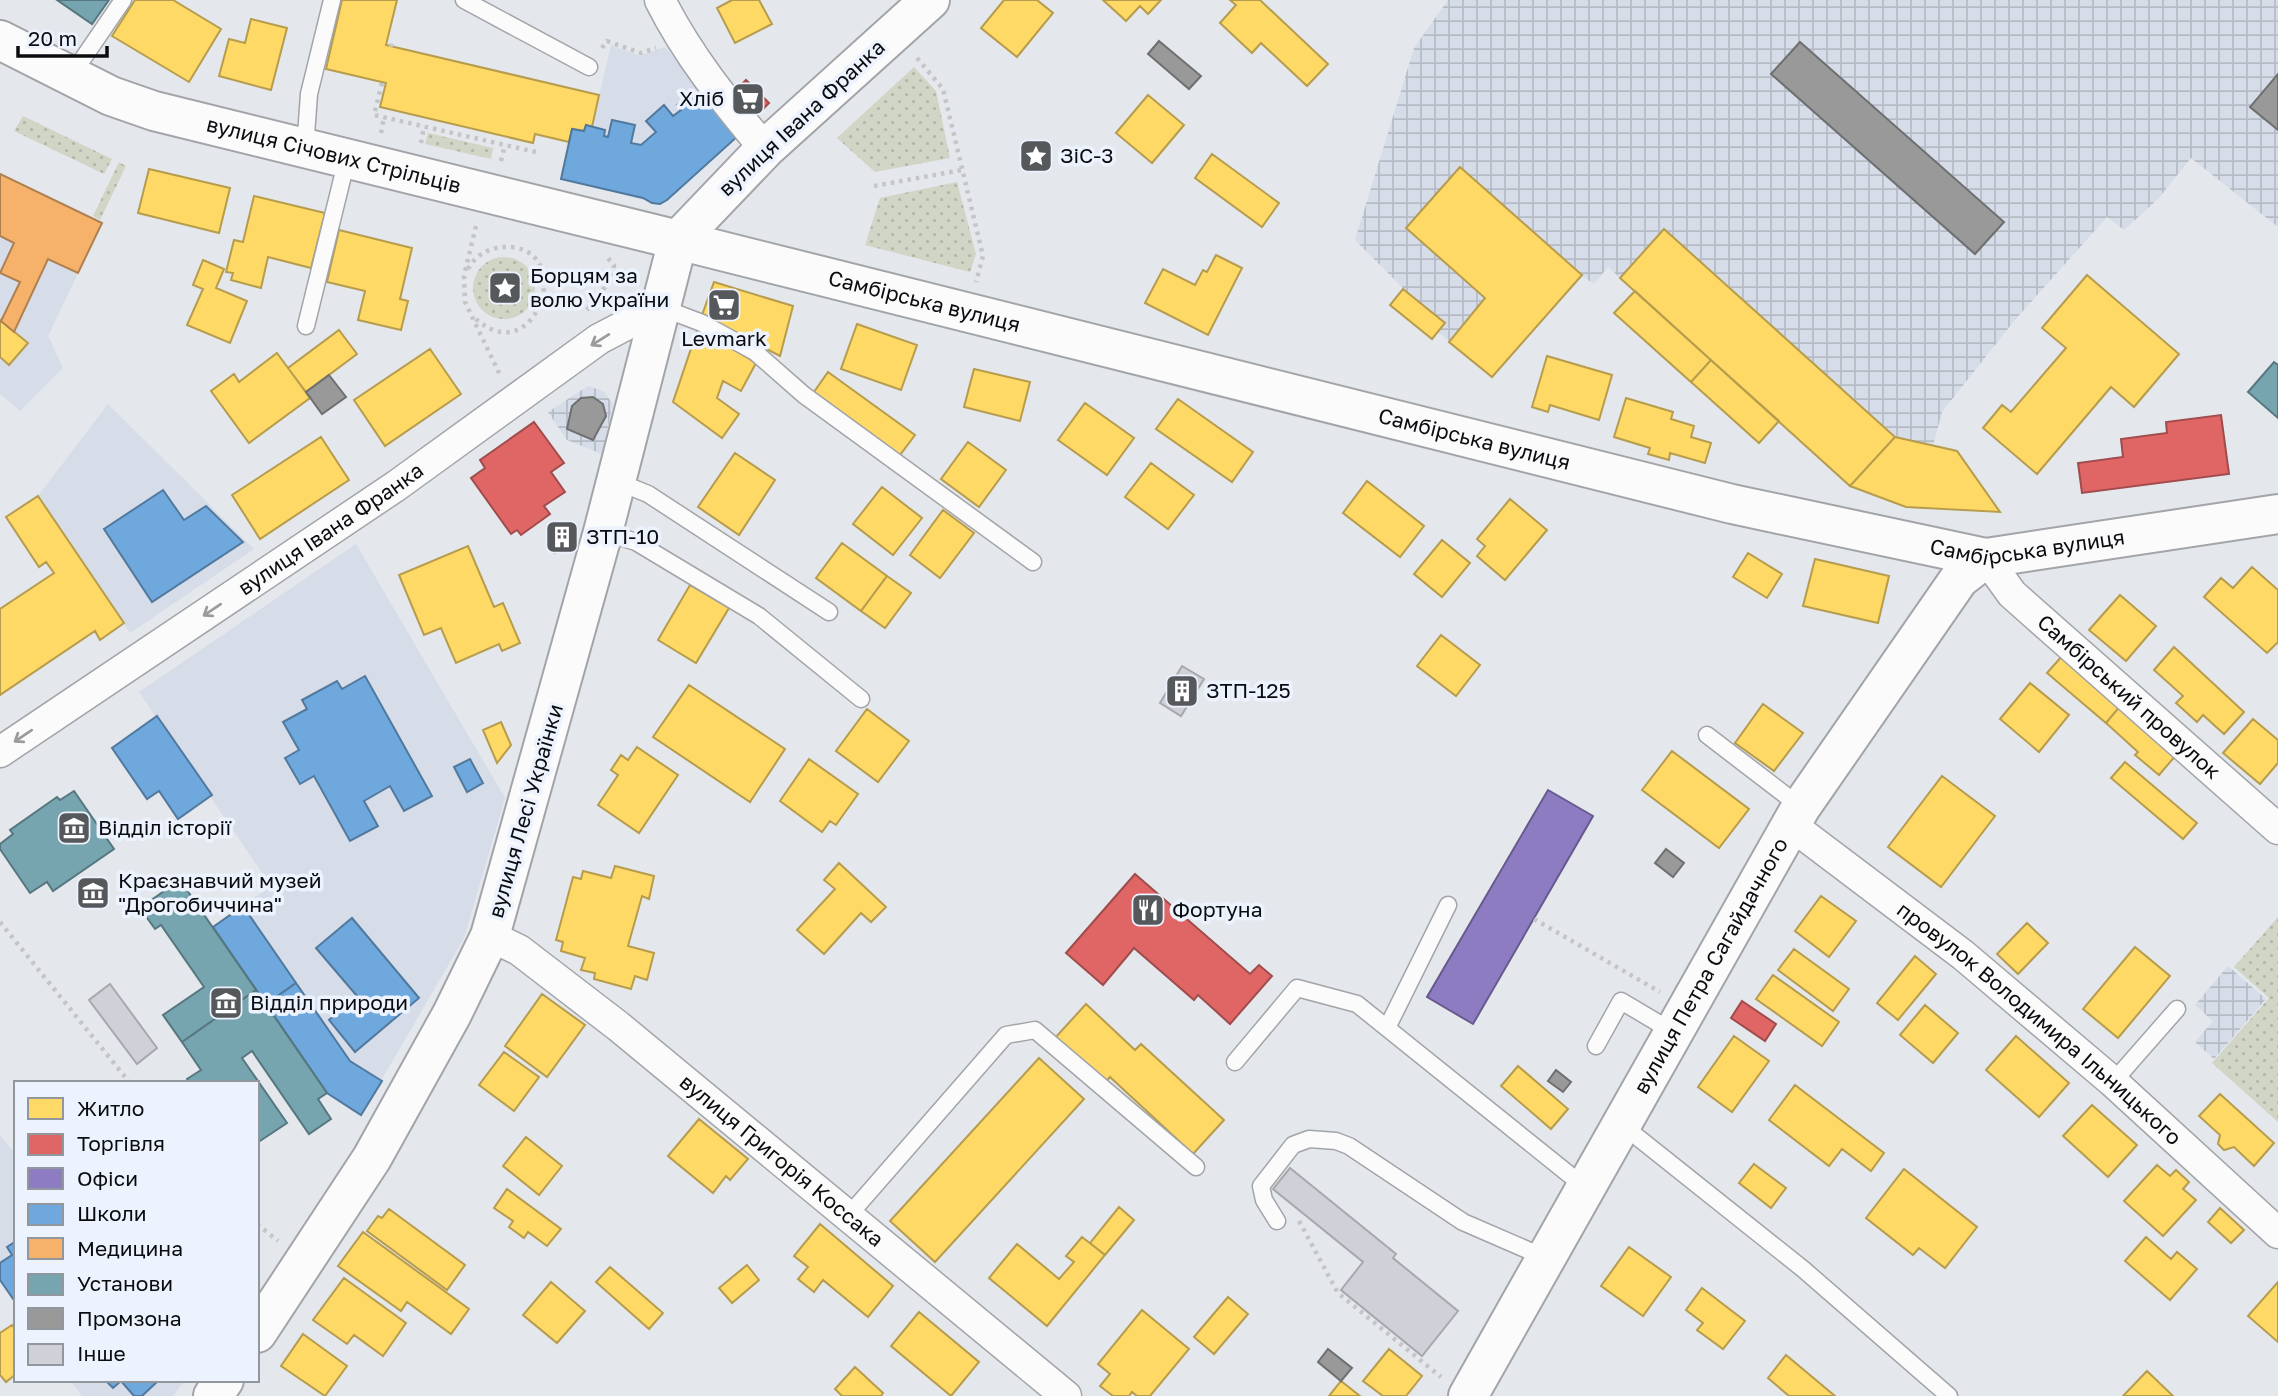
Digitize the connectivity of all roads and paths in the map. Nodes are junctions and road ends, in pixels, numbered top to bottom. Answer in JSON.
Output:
{"nodes":[{"id":1,"x":123,"y":0,"type":"edge"},
{"id":2,"x":332,"y":0,"type":"edge"},
{"id":3,"x":464,"y":0,"type":"edge"},
{"id":4,"x":660,"y":0,"type":"edge"},
{"id":5,"x":930,"y":0,"type":"edge"},
{"id":6,"x":679,"y":39,"type":"junction"},
{"id":7,"x":0,"y":40,"type":"edge"},
{"id":8,"x":910,"y":50,"type":"dead end"},
{"id":9,"x":589,"y":67,"type":"joint"},
{"id":10,"x":71,"y":76,"type":"junction"},
{"id":11,"x":382,"y":83,"type":"dead end"},
{"id":12,"x":505,"y":145,"type":"junction"},
{"id":13,"x":305,"y":149,"type":"junction"},
{"id":14,"x":765,"y":149,"type":"junction"},
{"id":15,"x":540,"y":153,"type":"dead end"},
{"id":16,"x":347,"y":159,"type":"junction"},
{"id":17,"x":499,"y":170,"type":"dead end"},
{"id":18,"x":962,"y":170,"type":"junction"},
{"id":19,"x":874,"y":186,"type":"dead end"},
{"id":20,"x":487,"y":229,"type":"dead end"},
{"id":21,"x":678,"y":240,"type":"junction"},
{"id":22,"x":594,"y":254,"type":"dead end"},
{"id":23,"x":464,"y":276,"type":"junction"},
{"id":24,"x":974,"y":287,"type":"dead end"},
{"id":25,"x":660,"y":307,"type":"junction"},
{"id":26,"x":471,"y":314,"type":"junction"},
{"id":27,"x":579,"y":318,"type":"dead end"},
{"id":28,"x":306,"y":326,"type":"dead end"},
{"id":29,"x":505,"y":386,"type":"dead end"},
{"id":30,"x":616,"y":481,"type":"junction"},
{"id":31,"x":2278,"y":514,"type":"edge"},
{"id":32,"x":604,"y":532,"type":"junction"},
{"id":33,"x":1986,"y":558,"type":"junction"},
{"id":34,"x":1033,"y":562,"type":"dead end"},
{"id":35,"x":830,"y":612,"type":"dead end"},
{"id":36,"x":861,"y":699,"type":"dead end"},
{"id":37,"x":1707,"y":735,"type":"dead end"},
{"id":38,"x":0,"y":752,"type":"edge"},
{"id":39,"x":1796,"y":816,"type":"junction"},
{"id":40,"x":2278,"y":829,"type":"edge"},
{"id":41,"x":1448,"y":905,"type":"dead end"},
{"id":42,"x":1534,"y":919,"type":"dead end"},
{"id":43,"x":0,"y":922,"type":"edge"},
{"id":44,"x":491,"y":936,"type":"junction"},
{"id":45,"x":2177,"y":1009,"type":"dead end"},
{"id":46,"x":1672,"y":1016,"type":"junction"},
{"id":47,"x":1387,"y":1028,"type":"junction"},
{"id":48,"x":1596,"y":1045,"type":"dead end"},
{"id":49,"x":1235,"y":1062,"type":"dead end"},
{"id":50,"x":129,"y":1081,"type":"edge"},
{"id":51,"x":2113,"y":1082,"type":"junction"},
{"id":52,"x":1621,"y":1124,"type":"junction"},
{"id":53,"x":1196,"y":1167,"type":"dead end"},
{"id":54,"x":1261,"y":1186,"type":"junction"},
{"id":55,"x":1586,"y":1188,"type":"junction"},
{"id":56,"x":849,"y":1215,"type":"junction"},
{"id":57,"x":1277,"y":1221,"type":"dead end"},
{"id":58,"x":2278,"y":1233,"type":"edge"},
{"id":59,"x":1546,"y":1258,"type":"junction"},
{"id":60,"x":259,"y":1330,"type":"edge"},
{"id":61,"x":1459,"y":1390,"type":"edge"},
{"id":62,"x":1066,"y":1396,"type":"edge"},
{"id":63,"x":1950,"y":1396,"type":"edge"}],
"edges":[{"from":1,"to":10,"type":"lane"},
{"from":2,"to":13,"type":"lane"},
{"from":3,"to":9,"type":"lane"},
{"from":4,"to":6,"type":"street"},
{"from":5,"to":14,"type":"main road","name":"вулиця Івана Франка"},
{"from":6,"to":9,"type":"path"},
{"from":6,"to":14,"type":"street"},
{"from":7,"to":10,"type":"main road","name":"вулиця Січових Стрільців"},
{"from":8,"to":18,"type":"path"},
{"from":10,"to":13,"type":"main road","name":"вулиця Січових Стрільців"},
{"from":11,"to":12,"type":"path"},
{"from":12,"to":15,"type":"path"},
{"from":12,"to":17,"type":"path"},
{"from":13,"to":16,"type":"main road","name":"вулиця Січових Стрільців"},
{"from":14,"to":21,"type":"main road","name":"вулиця Івана Франка"},
{"from":16,"to":21,"type":"main road","name":"вулиця Січових Стрільців"},
{"from":16,"to":28,"type":"lane"},
{"from":18,"to":19,"type":"path"},
{"from":18,"to":24,"type":"path"},
{"from":20,"to":23,"type":"path"},
{"from":21,"to":25,"type":"main road","name":"вулиця Лесі Українки"},
{"from":21,"to":33,"type":"main road","name":"Самбірська вулиця"},
{"from":22,"to":27,"type":"path"},
{"from":23,"to":26,"type":"path"},
{"from":23,"to":26,"type":"path"},
{"from":25,"to":30,"type":"main road","name":"вулиця Лесі Українки"},
{"from":25,"to":34,"type":"lane"},
{"from":25,"to":38,"type":"street","name":"вулиця Івана Франка","one_way":true},
{"from":26,"to":29,"type":"path"},
{"from":30,"to":32,"type":"main road","name":"вулиця Лесі Українки"},
{"from":30,"to":35,"type":"lane"},
{"from":31,"to":33,"type":"main road","name":"Самбірська вулиця"},
{"from":32,"to":36,"type":"lane"},
{"from":32,"to":44,"type":"main road","name":"вулиця Лесі Українки"},
{"from":33,"to":39,"type":"main road","name":"вулиця Петра Сагайдачного"},
{"from":33,"to":40,"type":"street","name":"Самбірський провулок"},
{"from":37,"to":39,"type":"lane"},
{"from":39,"to":46,"type":"main road","name":"вулиця Петра Сагайдачного"},
{"from":39,"to":51,"type":"street","name":"провулок Володимира Ільницького"},
{"from":41,"to":47,"type":"lane"},
{"from":42,"to":46,"type":"path"},
{"from":43,"to":50,"type":"path"},
{"from":44,"to":56,"type":"street","name":"вулиця Григорія Коссака"},
{"from":44,"to":60,"type":"main road","name":"вулиця Лесі Українки"},
{"from":45,"to":51,"type":"lane"},
{"from":46,"to":48,"type":"lane"},
{"from":46,"to":52,"type":"main road","name":"вулиця Петра Сагайдачного"},
{"from":47,"to":49,"type":"lane"},
{"from":47,"to":55,"type":"lane"},
{"from":51,"to":58,"type":"street","name":"провулок Володимира Ільницького"},
{"from":52,"to":55,"type":"main road","name":"вулиця Петра Сагайдачного"},
{"from":52,"to":63,"type":"lane"},
{"from":53,"to":56,"type":"lane"},
{"from":54,"to":57,"type":"lane"},
{"from":54,"to":59,"type":"lane"},
{"from":54,"to":61,"type":"path"},
{"from":55,"to":59,"type":"main road","name":"вулиця Петра Сагайдачного"},
{"from":56,"to":62,"type":"street","name":"вулиця Григорія Коссака"},
{"from":59,"to":61,"type":"main road","name":"вулиця Петра Сагайдачного"}]}
